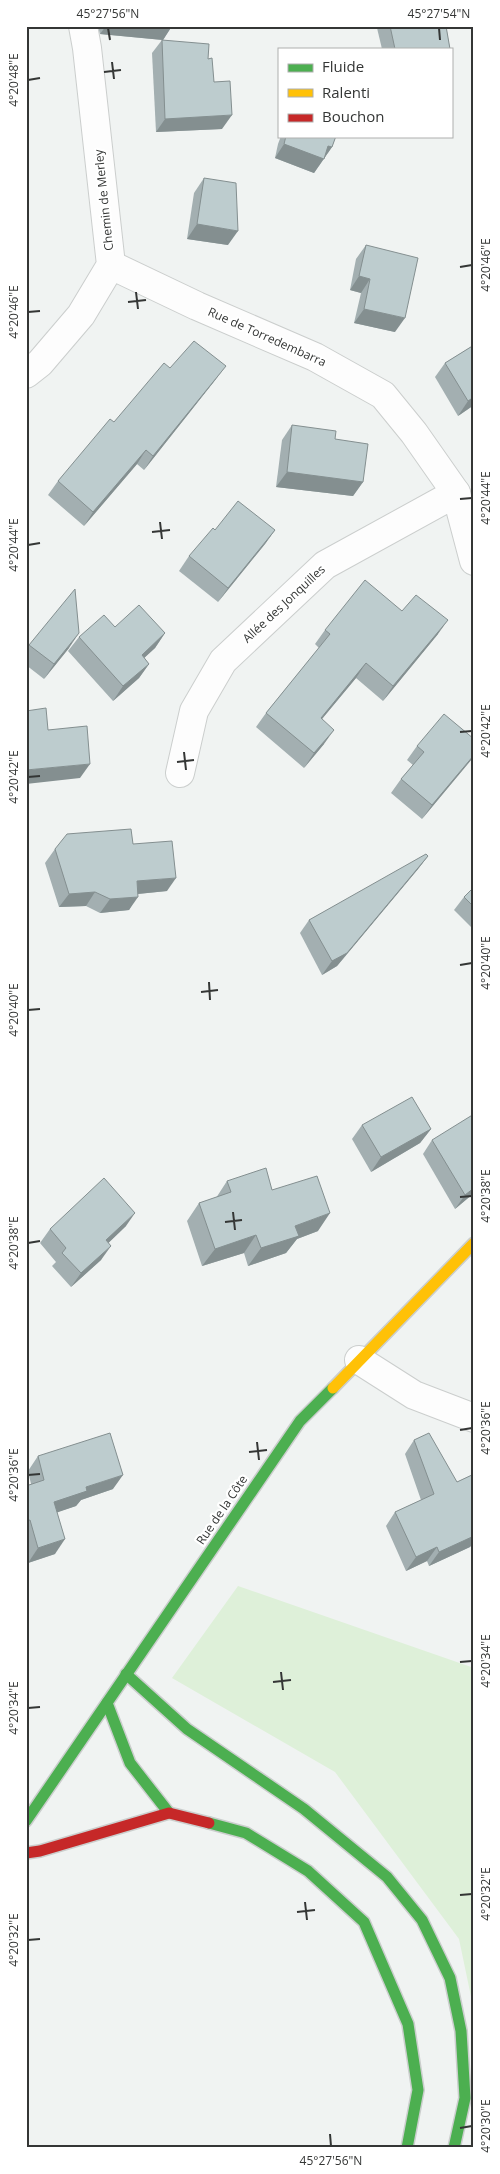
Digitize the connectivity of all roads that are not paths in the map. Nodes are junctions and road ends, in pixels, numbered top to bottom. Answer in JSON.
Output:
{"nodes":[{"id":1,"x":83,"y":26,"type":"edge"},
{"id":2,"x":111,"y":264,"type":"junction"},
{"id":3,"x":26,"y":374,"type":"edge"},
{"id":4,"x":456,"y":493,"type":"junction"},
{"id":5,"x":474,"y":561,"type":"edge"},
{"id":6,"x":180,"y":774,"type":"dead end"},
{"id":7,"x":474,"y":1243,"type":"edge"},
{"id":8,"x":359,"y":1360,"type":"junction"},
{"id":9,"x":474,"y":1418,"type":"edge"},
{"id":10,"x":126,"y":1674,"type":"junction"},
{"id":11,"x":107,"y":1703,"type":"junction"},
{"id":12,"x":170,"y":1813,"type":"junction"},
{"id":13,"x":26,"y":1821,"type":"edge"},
{"id":14,"x":26,"y":1853,"type":"edge"},
{"id":15,"x":407,"y":2148,"type":"edge"},
{"id":16,"x":454,"y":2148,"type":"edge"}],
"edges":[{"from":1,"to":2,"type":"street","name":"Chemin de Merley"},
{"from":2,"to":3,"type":"street","name":"Chemin de Merley"},
{"from":2,"to":4,"type":"street","name":"Rue de Torredembarra"},
{"from":4,"to":5,"type":"street","name":"Rue de Torredembarra"},
{"from":4,"to":6,"type":"street","name":"Allée des Jonquilles"},
{"from":7,"to":8,"type":"main road","name":"Rue de la Côte"},
{"from":8,"to":9,"type":"street"},
{"from":8,"to":10,"type":"main road","name":"Rue de la Côte"},
{"from":10,"to":11,"type":"main road","name":"Rue de la Côte"},
{"from":10,"to":16,"type":"main road"},
{"from":11,"to":12,"type":"main road"},
{"from":11,"to":13,"type":"main road","name":"Rue de la Côte"},
{"from":12,"to":14,"type":"main road"},
{"from":12,"to":15,"type":"main road"}]}
